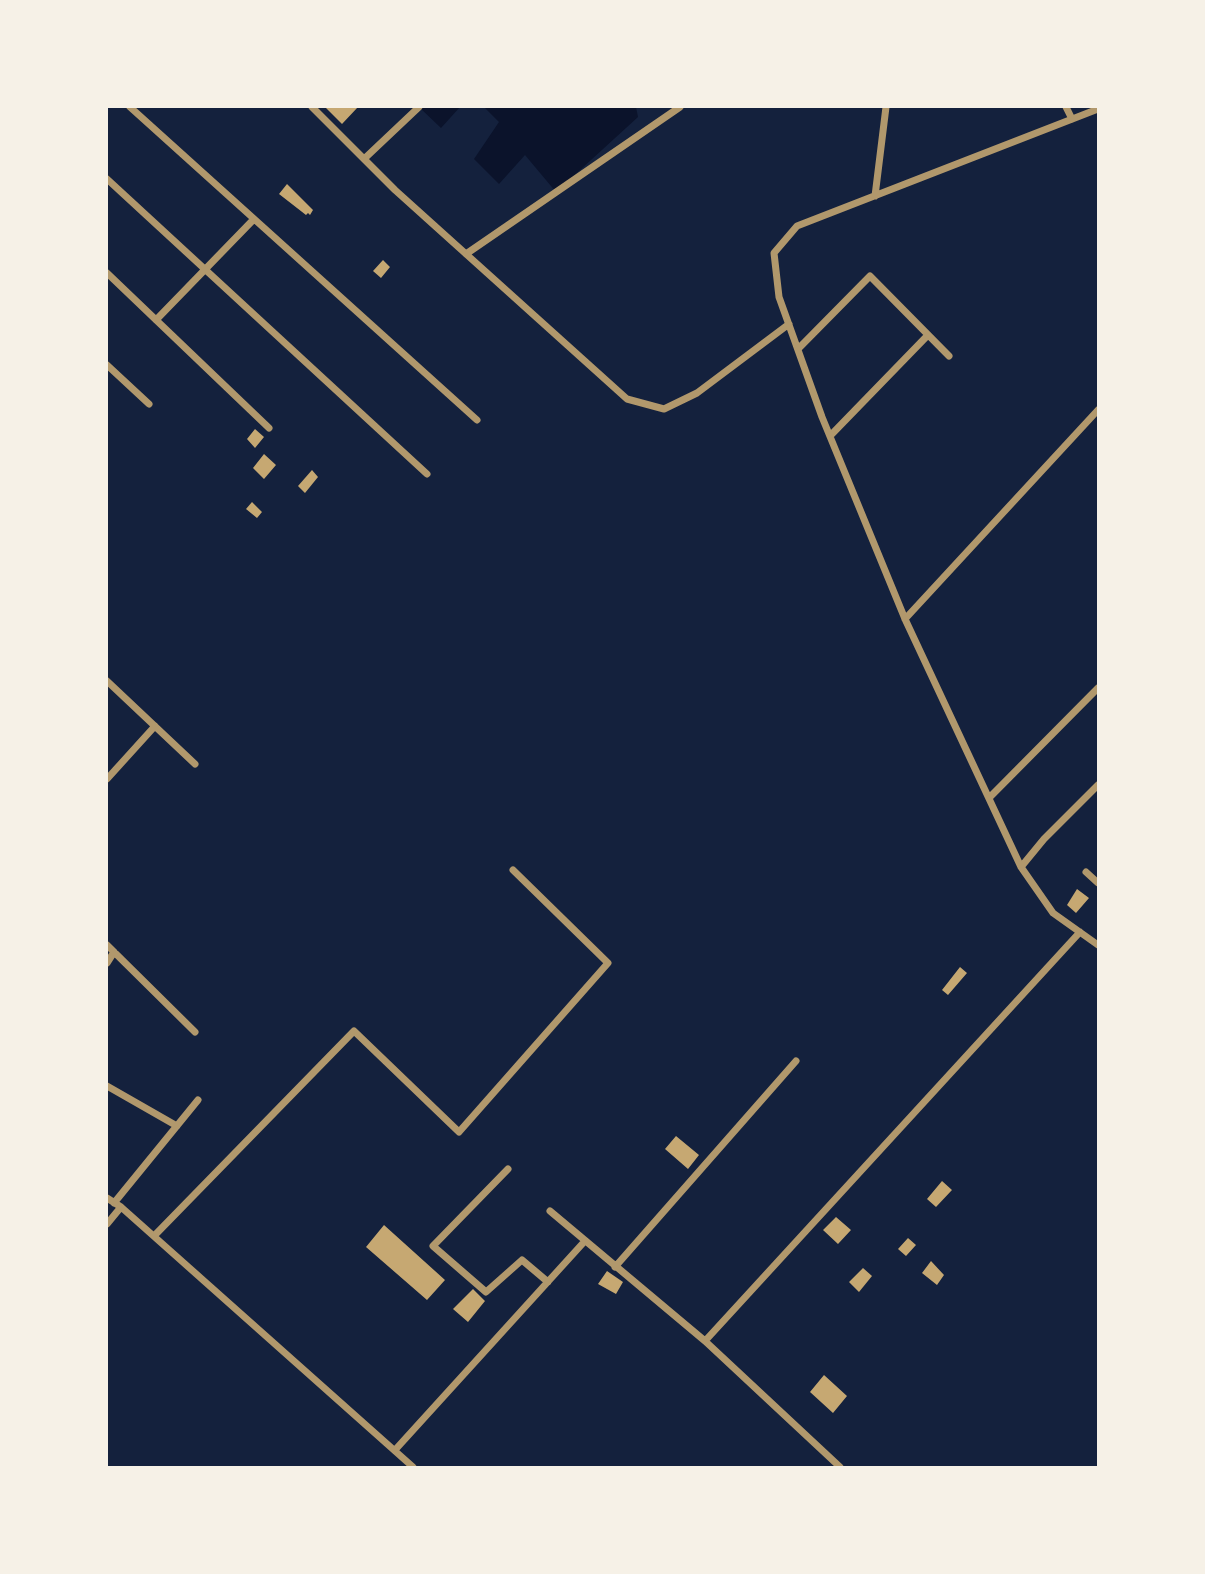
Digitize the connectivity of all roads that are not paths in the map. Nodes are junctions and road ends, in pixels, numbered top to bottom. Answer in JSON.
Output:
{"nodes":[{"id":1,"x":130,"y":107,"type":"edge"},
{"id":2,"x":312,"y":107,"type":"edge"},
{"id":3,"x":419,"y":107,"type":"edge"},
{"id":4,"x":680,"y":107,"type":"edge"},
{"id":5,"x":886,"y":107,"type":"edge"},
{"id":6,"x":1066,"y":107,"type":"edge"},
{"id":7,"x":1098,"y":109,"type":"edge"},
{"id":8,"x":1072,"y":119,"type":"junction"},
{"id":9,"x":364,"y":159,"type":"junction"},
{"id":10,"x":107,"y":179,"type":"edge"},
{"id":11,"x":875,"y":196,"type":"junction"},
{"id":12,"x":254,"y":219,"type":"junction"},
{"id":13,"x":466,"y":254,"type":"junction"},
{"id":14,"x":205,"y":270,"type":"junction"},
{"id":15,"x":107,"y":273,"type":"edge"},
{"id":16,"x":156,"y":320,"type":"junction"},
{"id":17,"x":789,"y":324,"type":"junction"},
{"id":18,"x":928,"y":335,"type":"junction"},
{"id":19,"x":798,"y":349,"type":"junction"},
{"id":20,"x":949,"y":356,"type":"dead end"},
{"id":21,"x":107,"y":365,"type":"edge"},
{"id":22,"x":149,"y":404,"type":"dead end"},
{"id":23,"x":1098,"y":410,"type":"edge"},
{"id":24,"x":477,"y":420,"type":"dead end"},
{"id":25,"x":269,"y":428,"type":"dead end"},
{"id":26,"x":830,"y":436,"type":"junction"},
{"id":27,"x":427,"y":474,"type":"dead end"},
{"id":28,"x":905,"y":619,"type":"junction"},
{"id":29,"x":107,"y":681,"type":"edge"},
{"id":30,"x":1098,"y":688,"type":"edge"},
{"id":31,"x":155,"y":726,"type":"junction"},
{"id":32,"x":195,"y":764,"type":"dead end"},
{"id":33,"x":107,"y":779,"type":"edge"},
{"id":34,"x":1098,"y":785,"type":"edge"},
{"id":35,"x":989,"y":798,"type":"junction"},
{"id":36,"x":1021,"y":867,"type":"junction"},
{"id":37,"x":513,"y":870,"type":"dead end"},
{"id":38,"x":1086,"y":872,"type":"dead end"},
{"id":39,"x":1098,"y":883,"type":"edge"},
{"id":40,"x":1080,"y":932,"type":"junction"},
{"id":41,"x":107,"y":945,"type":"edge"},
{"id":42,"x":1098,"y":945,"type":"edge"},
{"id":43,"x":114,"y":952,"type":"junction"},
{"id":44,"x":107,"y":963,"type":"edge"},
{"id":45,"x":195,"y":1032,"type":"dead end"},
{"id":46,"x":796,"y":1061,"type":"dead end"},
{"id":47,"x":107,"y":1086,"type":"edge"},
{"id":48,"x":198,"y":1100,"type":"dead end"},
{"id":49,"x":177,"y":1126,"type":"junction"},
{"id":50,"x":508,"y":1169,"type":"dead end"},
{"id":51,"x":114,"y":1203,"type":"edge"},
{"id":52,"x":550,"y":1212,"type":"dead end"},
{"id":53,"x":107,"y":1224,"type":"edge"},
{"id":54,"x":154,"y":1236,"type":"junction"},
{"id":55,"x":584,"y":1242,"type":"junction"},
{"id":56,"x":615,"y":1267,"type":"junction"},
{"id":57,"x":548,"y":1282,"type":"junction"},
{"id":58,"x":705,"y":1341,"type":"junction"},
{"id":59,"x":395,"y":1450,"type":"junction"},
{"id":60,"x":413,"y":1467,"type":"edge"},
{"id":61,"x":840,"y":1467,"type":"edge"}],
"edges":[{"from":1,"to":12,"type":"street"},
{"from":2,"to":9,"type":"street"},
{"from":3,"to":9,"type":"street"},
{"from":4,"to":13,"type":"street"},
{"from":5,"to":11,"type":"street"},
{"from":6,"to":8,"type":"street"},
{"from":7,"to":8,"type":"street"},
{"from":8,"to":11,"type":"street"},
{"from":9,"to":13,"type":"street"},
{"from":10,"to":14,"type":"street"},
{"from":11,"to":17,"type":"street"},
{"from":12,"to":14,"type":"street"},
{"from":12,"to":24,"type":"street"},
{"from":13,"to":17,"type":"street"},
{"from":14,"to":16,"type":"street"},
{"from":14,"to":27,"type":"street"},
{"from":15,"to":16,"type":"street"},
{"from":16,"to":25,"type":"street"},
{"from":17,"to":19,"type":"street"},
{"from":18,"to":19,"type":"street"},
{"from":18,"to":20,"type":"street"},
{"from":18,"to":26,"type":"street"},
{"from":19,"to":26,"type":"street"},
{"from":21,"to":22,"type":"street"},
{"from":23,"to":28,"type":"street"},
{"from":26,"to":28,"type":"street"},
{"from":28,"to":35,"type":"street"},
{"from":29,"to":31,"type":"street"},
{"from":30,"to":35,"type":"street"},
{"from":31,"to":32,"type":"street"},
{"from":31,"to":33,"type":"street"},
{"from":34,"to":36,"type":"street"},
{"from":35,"to":36,"type":"street"},
{"from":36,"to":40,"type":"street"},
{"from":37,"to":54,"type":"street"},
{"from":38,"to":39,"type":"street"},
{"from":40,"to":42,"type":"street"},
{"from":40,"to":58,"type":"street"},
{"from":41,"to":43,"type":"street"},
{"from":43,"to":44,"type":"street"},
{"from":43,"to":45,"type":"street"},
{"from":46,"to":56,"type":"street"},
{"from":47,"to":49,"type":"street"},
{"from":48,"to":49,"type":"street"},
{"from":49,"to":51,"type":"street"},
{"from":50,"to":57,"type":"street"},
{"from":51,"to":53,"type":"street"},
{"from":51,"to":54,"type":"street"},
{"from":52,"to":55,"type":"street"},
{"from":54,"to":59,"type":"street"},
{"from":55,"to":56,"type":"street"},
{"from":55,"to":57,"type":"street"},
{"from":56,"to":58,"type":"street"},
{"from":57,"to":59,"type":"street"},
{"from":58,"to":61,"type":"street"},
{"from":59,"to":60,"type":"street"}]}
